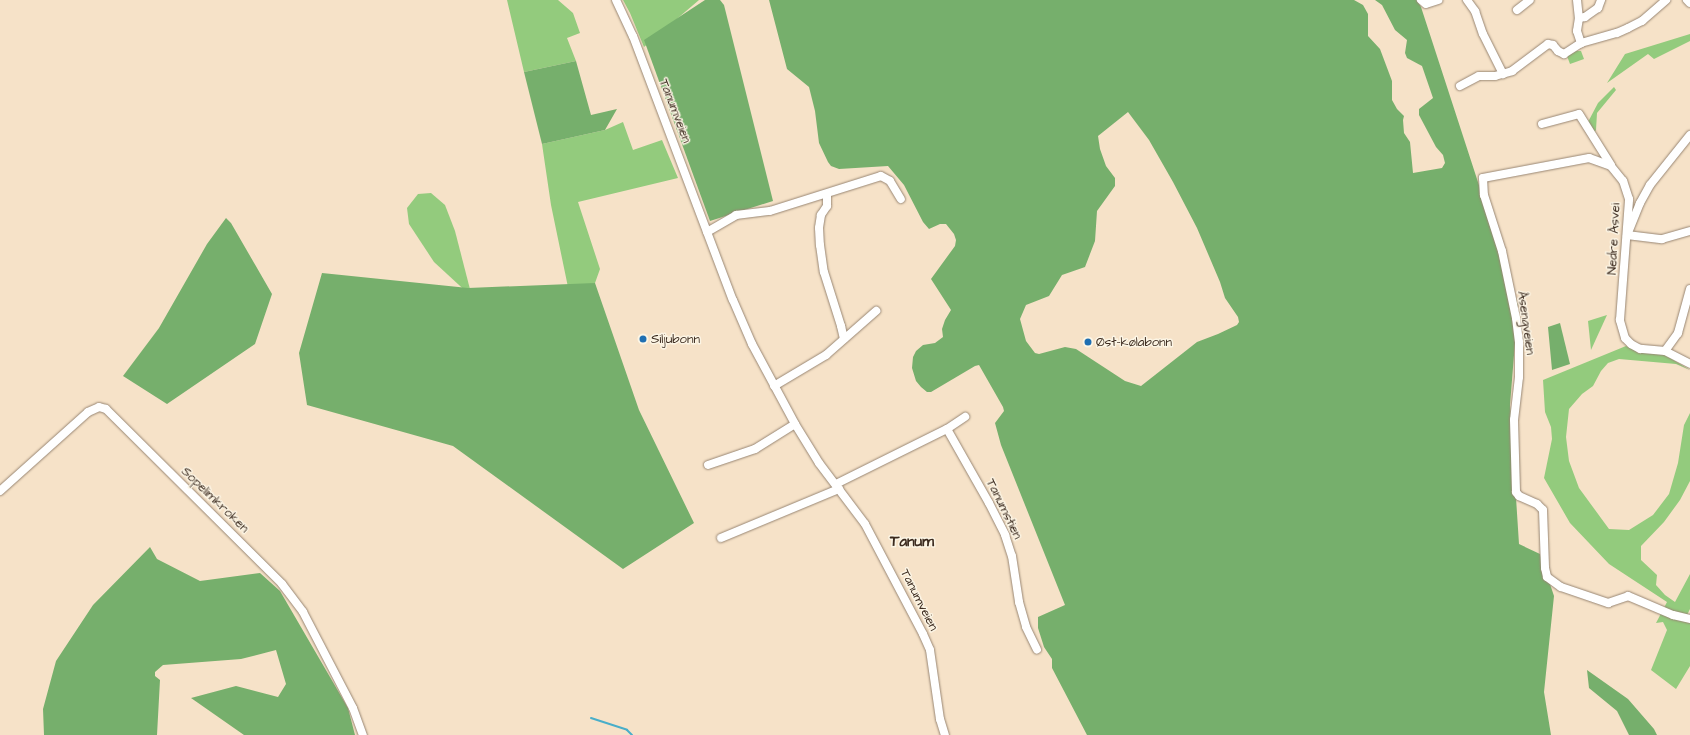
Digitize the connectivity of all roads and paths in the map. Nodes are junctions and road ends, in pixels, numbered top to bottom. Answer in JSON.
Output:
{"nodes":[{"id":1,"x":616,"y":0,"type":"edge"},
{"id":2,"x":1438,"y":0,"type":"edge"},
{"id":3,"x":1468,"y":0,"type":"edge"},
{"id":4,"x":1530,"y":0,"type":"edge"},
{"id":5,"x":1577,"y":0,"type":"edge"},
{"id":6,"x":1601,"y":0,"type":"edge"},
{"id":7,"x":1666,"y":0,"type":"edge"},
{"id":8,"x":1687,"y":0,"type":"edge"},
{"id":9,"x":1424,"y":2,"type":"edge"},
{"id":10,"x":1690,"y":3,"type":"edge"},
{"id":11,"x":1517,"y":10,"type":"dead end"},
{"id":12,"x":1579,"y":18,"type":"junction"},
{"id":13,"x":1581,"y":43,"type":"junction"},
{"id":14,"x":1504,"y":74,"type":"junction"},
{"id":15,"x":1460,"y":86,"type":"dead end"},
{"id":16,"x":1542,"y":124,"type":"dead end"},
{"id":17,"x":1690,"y":135,"type":"edge"},
{"id":18,"x":1611,"y":166,"type":"junction"},
{"id":19,"x":828,"y":194,"type":"junction"},
{"id":20,"x":901,"y":199,"type":"dead end"},
{"id":21,"x":1690,"y":231,"type":"edge"},
{"id":22,"x":707,"y":232,"type":"junction"},
{"id":23,"x":1627,"y":235,"type":"junction"},
{"id":24,"x":1690,"y":289,"type":"edge"},
{"id":25,"x":876,"y":311,"type":"dead end"},
{"id":26,"x":844,"y":339,"type":"junction"},
{"id":27,"x":1665,"y":351,"type":"junction"},
{"id":28,"x":1690,"y":364,"type":"edge"},
{"id":29,"x":774,"y":386,"type":"junction"},
{"id":30,"x":965,"y":417,"type":"dead end"},
{"id":31,"x":794,"y":424,"type":"junction"},
{"id":32,"x":947,"y":429,"type":"junction"},
{"id":33,"x":708,"y":465,"type":"dead end"},
{"id":34,"x":838,"y":487,"type":"junction"},
{"id":35,"x":0,"y":491,"type":"edge"},
{"id":36,"x":721,"y":538,"type":"dead end"},
{"id":37,"x":1690,"y":619,"type":"edge"},
{"id":38,"x":1037,"y":650,"type":"dead end"},
{"id":39,"x":363,"y":735,"type":"edge"},
{"id":40,"x":945,"y":735,"type":"edge"}],
"edges":[{"from":1,"to":22,"type":"street","name":"Tanumveien"},
{"from":2,"to":9,"type":"street"},
{"from":3,"to":14,"type":"street"},
{"from":4,"to":11,"type":"street"},
{"from":5,"to":12,"type":"street"},
{"from":6,"to":12,"type":"street"},
{"from":7,"to":13,"type":"street"},
{"from":8,"to":10,"type":"street"},
{"from":12,"to":13,"type":"street"},
{"from":13,"to":14,"type":"street"},
{"from":14,"to":15,"type":"street"},
{"from":16,"to":18,"type":"street","name":"Nedre Åsvei"},
{"from":17,"to":23,"type":"street"},
{"from":18,"to":23,"type":"street","name":"Nedre Åsvei"},
{"from":18,"to":37,"type":"street","name":"Åsengveien"},
{"from":19,"to":20,"type":"street"},
{"from":19,"to":22,"type":"street"},
{"from":19,"to":26,"type":"street"},
{"from":21,"to":23,"type":"street"},
{"from":22,"to":29,"type":"street","name":"Tanumveien"},
{"from":23,"to":27,"type":"street","name":"Nedre Åsvei"},
{"from":24,"to":27,"type":"street"},
{"from":25,"to":26,"type":"street"},
{"from":26,"to":29,"type":"street"},
{"from":27,"to":28,"type":"street"},
{"from":29,"to":31,"type":"street","name":"Tanumveien"},
{"from":30,"to":32,"type":"street"},
{"from":31,"to":33,"type":"street"},
{"from":31,"to":34,"type":"street","name":"Tanumveien"},
{"from":32,"to":34,"type":"street"},
{"from":32,"to":38,"type":"street","name":"Tanumstien"},
{"from":34,"to":36,"type":"street"},
{"from":34,"to":40,"type":"street","name":"Tanumveien"},
{"from":35,"to":39,"type":"street","name":"Sopelimkroken"}]}
